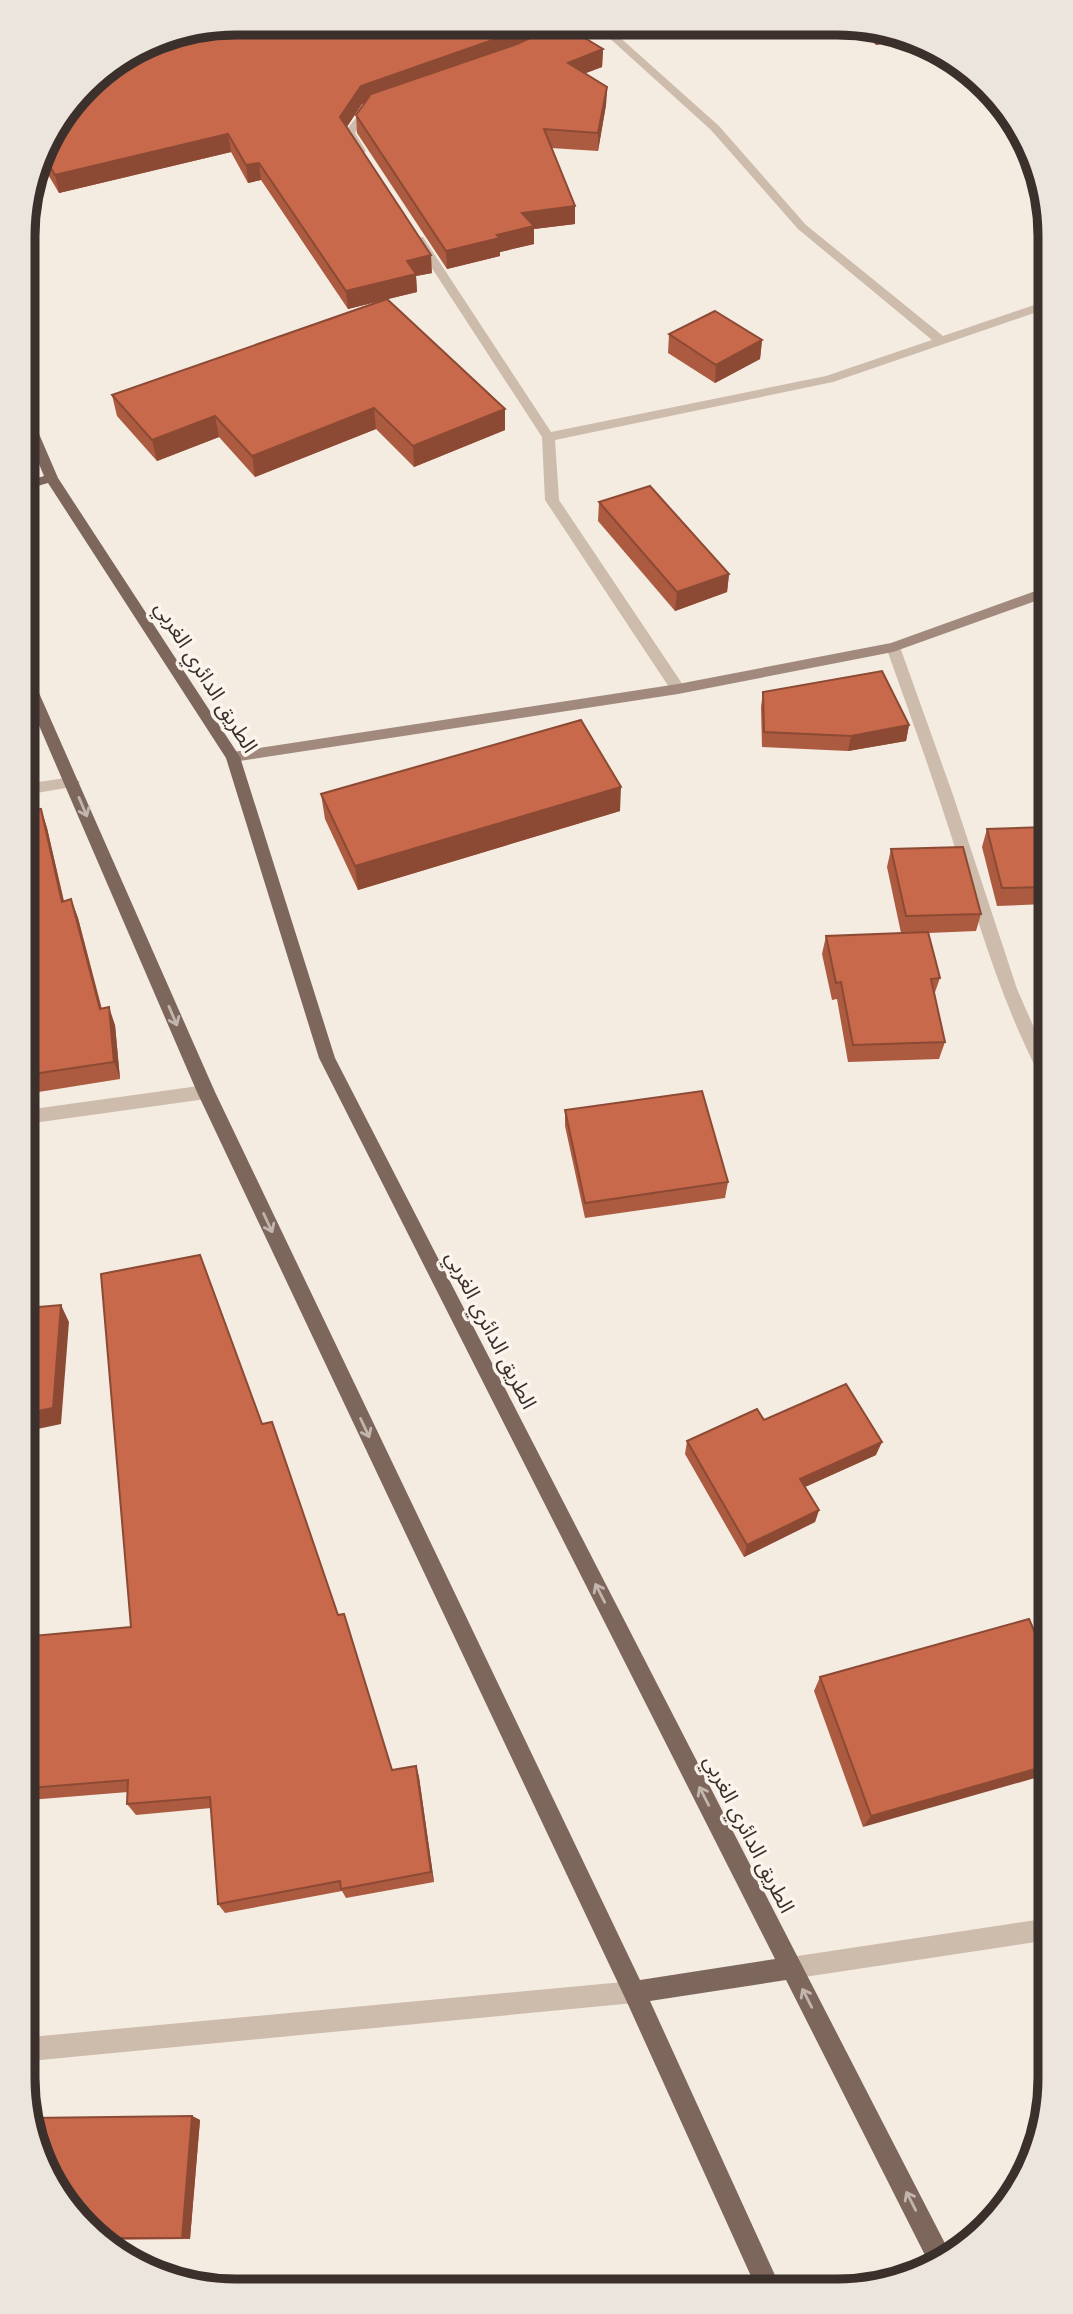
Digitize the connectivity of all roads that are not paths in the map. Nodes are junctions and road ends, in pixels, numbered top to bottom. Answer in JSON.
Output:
{"nodes":[{"id":1,"x":611,"y":35,"type":"edge"},
{"id":2,"x":379,"y":104,"type":"edge"},
{"id":3,"x":372,"y":168,"type":"edge"},
{"id":4,"x":411,"y":226,"type":"edge"},
{"id":5,"x":1038,"y":308,"type":"edge"},
{"id":6,"x":941,"y":341,"type":"junction"},
{"id":7,"x":548,"y":438,"type":"junction"},
{"id":8,"x":35,"y":439,"type":"edge"},
{"id":9,"x":51,"y":478,"type":"junction"},
{"id":10,"x":35,"y":482,"type":"edge"},
{"id":11,"x":1038,"y":595,"type":"edge"},
{"id":12,"x":893,"y":647,"type":"junction"},
{"id":13,"x":678,"y":689,"type":"junction"},
{"id":14,"x":35,"y":699,"type":"edge"},
{"id":15,"x":233,"y":757,"type":"junction"},
{"id":16,"x":72,"y":782,"type":"junction"},
{"id":17,"x":35,"y":788,"type":"edge"},
{"id":18,"x":1038,"y":1043,"type":"edge"},
{"id":19,"x":206,"y":1092,"type":"junction"},
{"id":20,"x":35,"y":1116,"type":"edge"},
{"id":21,"x":1038,"y":1931,"type":"edge"},
{"id":22,"x":792,"y":1968,"type":"junction"},
{"id":23,"x":634,"y":1992,"type":"junction"},
{"id":24,"x":35,"y":2049,"type":"edge"},
{"id":25,"x":937,"y":2252,"type":"edge"},
{"id":26,"x":765,"y":2279,"type":"edge"}],
"edges":[{"from":1,"to":6,"type":"street"},
{"from":2,"to":3,"type":"street"},
{"from":4,"to":7,"type":"street"},
{"from":5,"to":6,"type":"street"},
{"from":6,"to":7,"type":"street"},
{"from":7,"to":13,"type":"street"},
{"from":8,"to":9,"type":"main road","name":"الطريق الدائري الغربي"},
{"from":9,"to":10,"type":"main road"},
{"from":9,"to":15,"type":"main road","name":"الطريق الدائري الغربي"},
{"from":11,"to":12,"type":"street"},
{"from":12,"to":13,"type":"street"},
{"from":12,"to":18,"type":"street"},
{"from":13,"to":15,"type":"street"},
{"from":14,"to":16,"type":"main road"},
{"from":22,"to":15,"type":"main road","name":"الطريق الدائري الغربي","one_way":true},
{"from":16,"to":17,"type":"street"},
{"from":16,"to":19,"type":"main road","one_way":true},
{"from":19,"to":20,"type":"street"},
{"from":19,"to":23,"type":"main road","one_way":true},
{"from":21,"to":22,"type":"street"},
{"from":22,"to":23,"type":"main road"},
{"from":25,"to":22,"type":"main road","name":"الطريق الدائري الغربي","one_way":true},
{"from":23,"to":24,"type":"street"},
{"from":23,"to":26,"type":"main road"}]}
